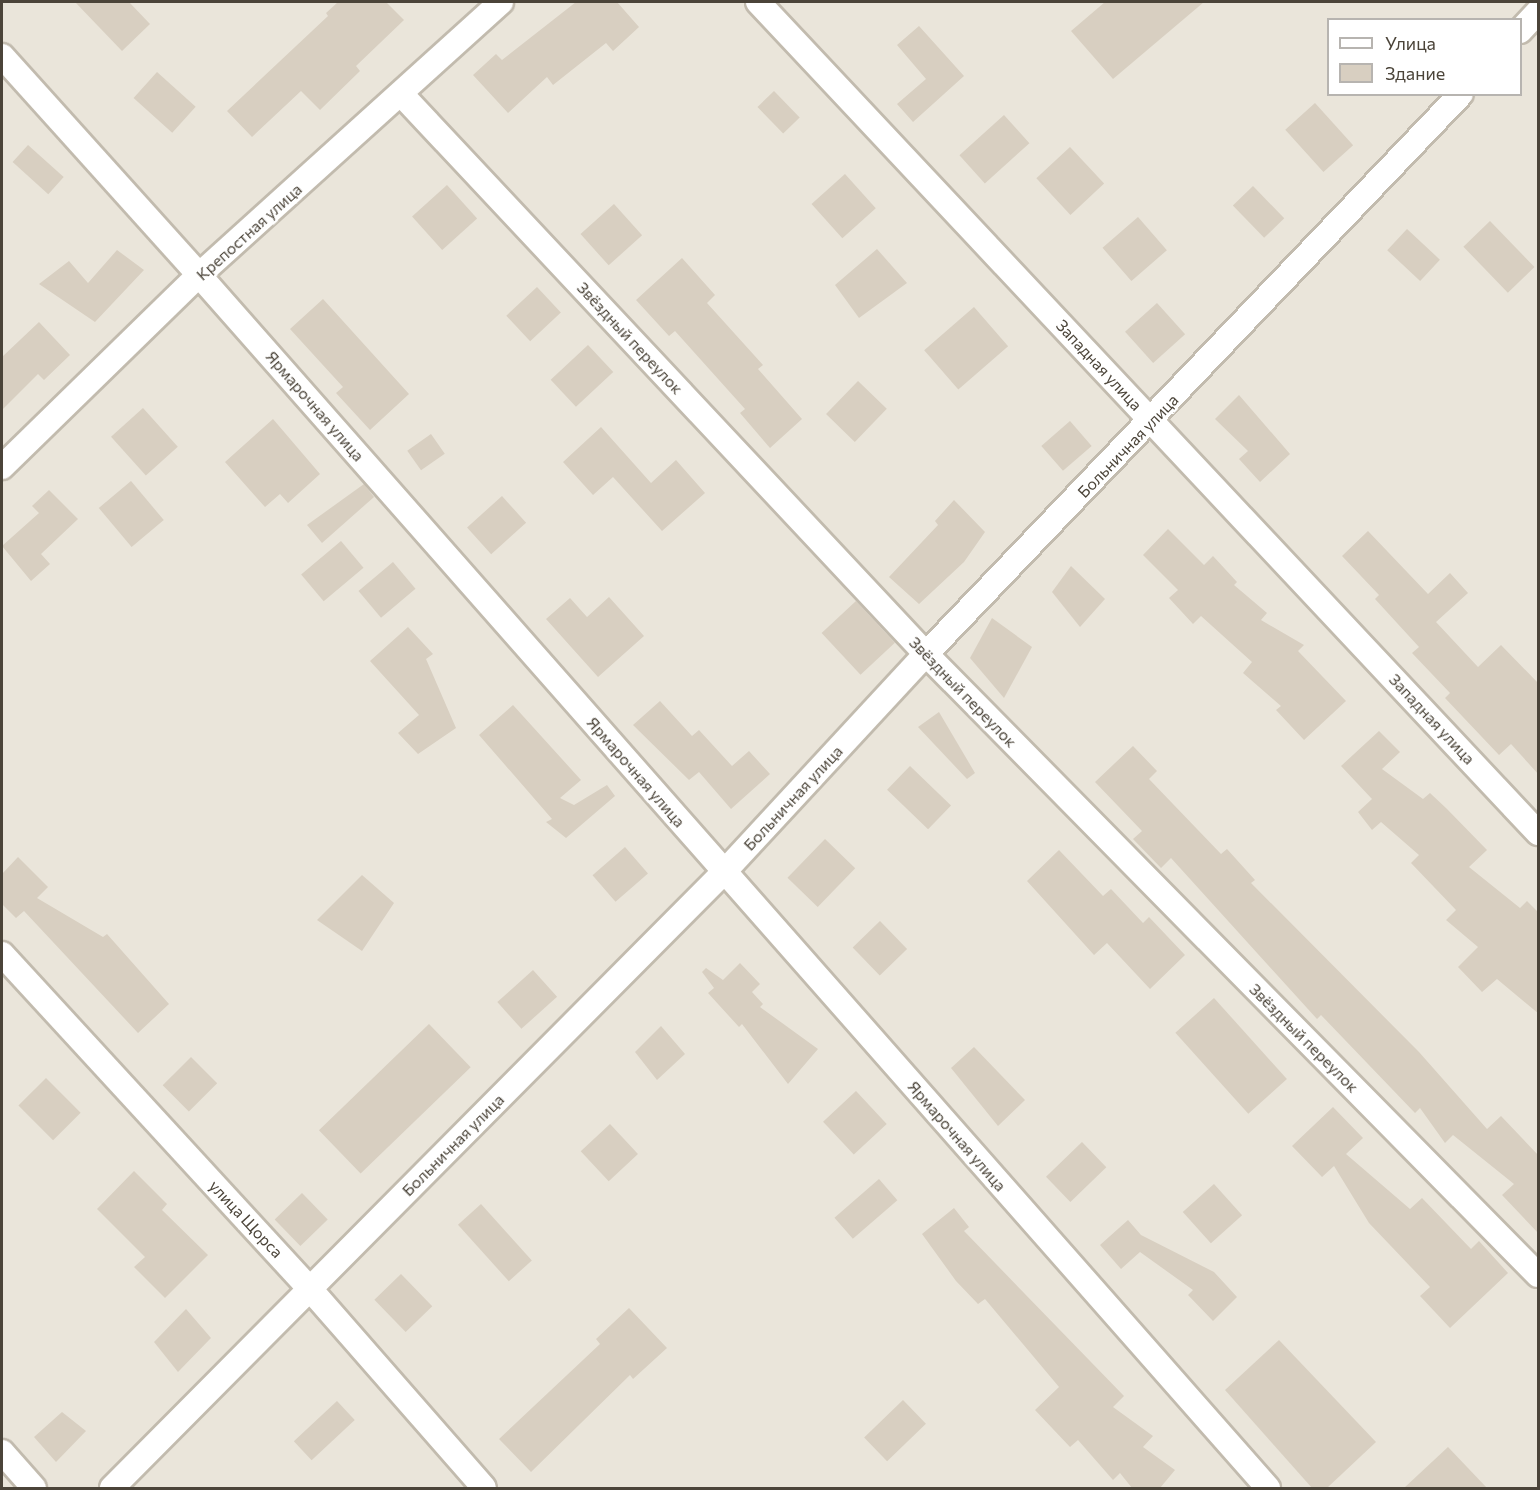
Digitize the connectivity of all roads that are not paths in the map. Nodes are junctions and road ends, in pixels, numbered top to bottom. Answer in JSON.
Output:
{"nodes":[{"id":1,"x":501,"y":2,"type":"edge"},
{"id":2,"x":758,"y":2,"type":"edge"},
{"id":3,"x":1539,"y":12,"type":"edge"},
{"id":4,"x":1522,"y":31,"type":"edge"},
{"id":5,"x":2,"y":56,"type":"edge"},
{"id":6,"x":402,"y":95,"type":"junction"},
{"id":7,"x":1459,"y":96,"type":"edge"},
{"id":8,"x":200,"y":275,"type":"junction"},
{"id":9,"x":1152,"y":422,"type":"junction"},
{"id":10,"x":2,"y":467,"type":"edge"},
{"id":11,"x":926,"y":654,"type":"junction"},
{"id":12,"x":1539,"y":833,"type":"edge"},
{"id":13,"x":724,"y":872,"type":"junction"},
{"id":14,"x":2,"y":954,"type":"edge"},
{"id":15,"x":1539,"y":1275,"type":"edge"},
{"id":16,"x":310,"y":1289,"type":"junction"},
{"id":17,"x":2,"y":1452,"type":"edge"},
{"id":18,"x":34,"y":1488,"type":"edge"},
{"id":19,"x":112,"y":1488,"type":"edge"},
{"id":20,"x":484,"y":1488,"type":"edge"},
{"id":21,"x":1268,"y":1488,"type":"edge"}],
"edges":[{"from":1,"to":6,"type":"street","name":"Крепостная улица"},
{"from":2,"to":9,"type":"street","name":"Западная улица"},
{"from":3,"to":4,"type":"street"},
{"from":5,"to":8,"type":"street","name":"Ярмарочная улица"},
{"from":6,"to":8,"type":"street","name":"Крепостная улица"},
{"from":6,"to":11,"type":"street","name":"Звёздный переулок"},
{"from":7,"to":9,"type":"street","name":"Больничная улица"},
{"from":8,"to":10,"type":"street","name":"Крепостная улица"},
{"from":8,"to":13,"type":"street","name":"Ярмарочная улица"},
{"from":9,"to":11,"type":"street","name":"Больничная улица"},
{"from":9,"to":12,"type":"street","name":"Западная улица"},
{"from":11,"to":13,"type":"street","name":"Больничная улица"},
{"from":11,"to":15,"type":"street","name":"Звёздный переулок"},
{"from":13,"to":16,"type":"street","name":"Больничная улица"},
{"from":13,"to":21,"type":"street","name":"Ярмарочная улица"},
{"from":14,"to":16,"type":"street","name":"улица Щорса"},
{"from":16,"to":19,"type":"street","name":"Больничная улица"},
{"from":16,"to":20,"type":"street","name":"улица Щорса"},
{"from":17,"to":18,"type":"street"}]}
